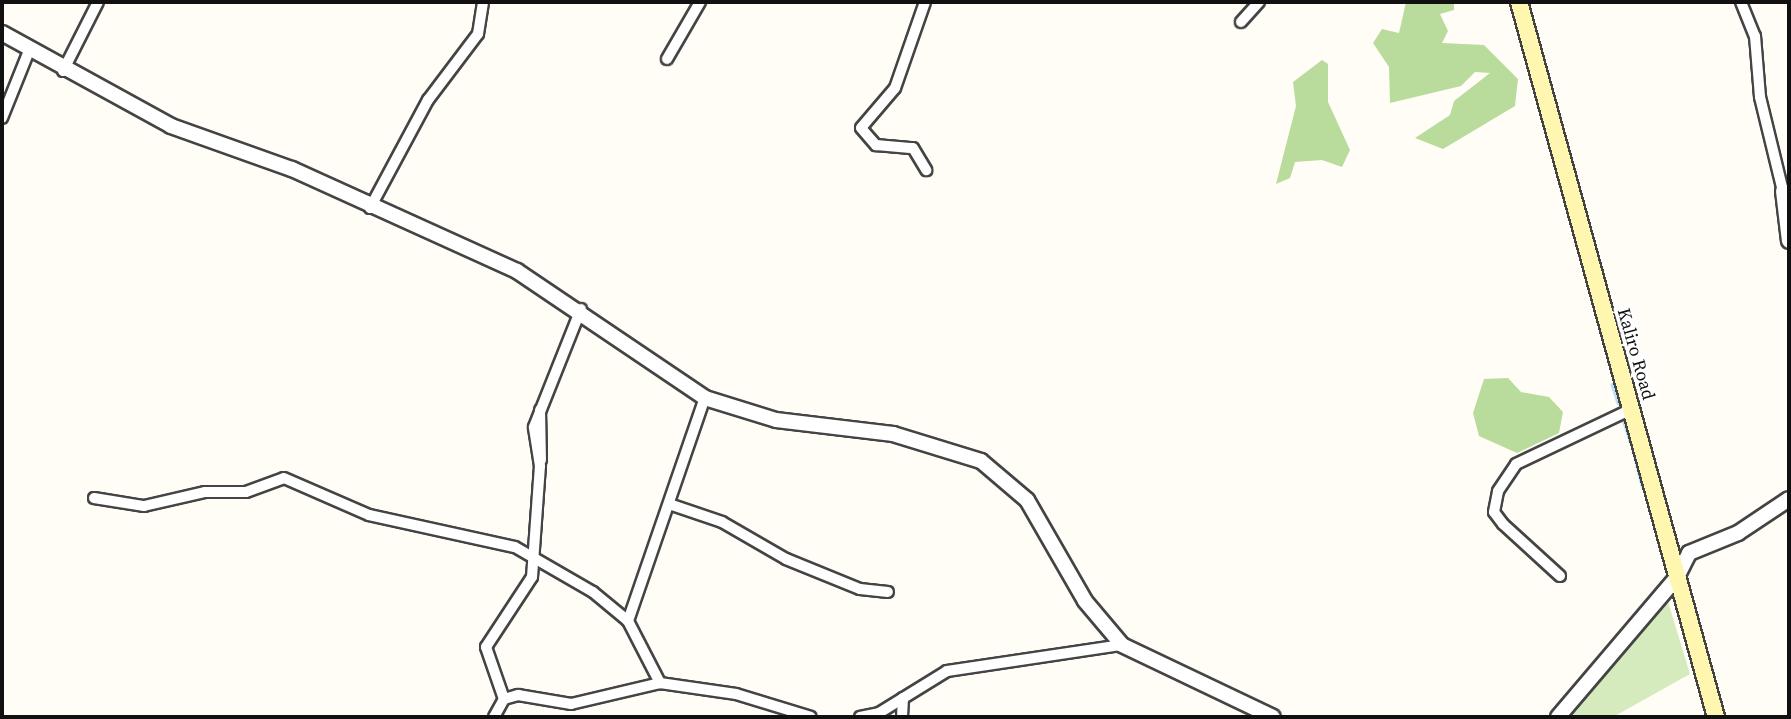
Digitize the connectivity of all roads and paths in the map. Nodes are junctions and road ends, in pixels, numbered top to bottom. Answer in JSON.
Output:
{"nodes":[{"id":1,"x":98,"y":2,"type":"edge"},
{"id":2,"x":483,"y":2,"type":"edge"},
{"id":3,"x":700,"y":2,"type":"edge"},
{"id":4,"x":925,"y":2,"type":"edge"},
{"id":5,"x":1259,"y":2,"type":"edge"},
{"id":6,"x":1518,"y":2,"type":"edge"},
{"id":7,"x":1741,"y":2,"type":"edge"},
{"id":8,"x":1241,"y":22,"type":"dead end"},
{"id":9,"x":2,"y":33,"type":"edge"},
{"id":10,"x":29,"y":51,"type":"junction"},
{"id":11,"x":667,"y":59,"type":"dead end"},
{"id":12,"x":64,"y":71,"type":"junction"},
{"id":13,"x":2,"y":118,"type":"edge"},
{"id":14,"x":926,"y":170,"type":"dead end"},
{"id":15,"x":1783,"y":191,"type":"joint"},
{"id":16,"x":370,"y":208,"type":"junction"},
{"id":17,"x":1789,"y":241,"type":"edge"},
{"id":18,"x":582,"y":309,"type":"junction"},
{"id":19,"x":705,"y":398,"type":"junction"},
{"id":20,"x":1632,"y":409,"type":"junction"},
{"id":21,"x":93,"y":498,"type":"dead end"},
{"id":22,"x":1789,"y":499,"type":"edge"},
{"id":23,"x":671,"y":505,"type":"junction"},
{"id":24,"x":536,"y":560,"type":"junction"},
{"id":25,"x":1560,"y":576,"type":"dead end"},
{"id":26,"x":1677,"y":577,"type":"junction"},
{"id":27,"x":888,"y":592,"type":"dead end"},
{"id":28,"x":628,"y":621,"type":"junction"},
{"id":29,"x":1122,"y":645,"type":"junction"},
{"id":30,"x":660,"y":683,"type":"junction"},
{"id":31,"x":903,"y":698,"type":"junction"},
{"id":32,"x":504,"y":699,"type":"junction"},
{"id":33,"x":494,"y":717,"type":"edge"},
{"id":34,"x":811,"y":717,"type":"edge"},
{"id":35,"x":860,"y":717,"type":"edge"},
{"id":36,"x":902,"y":717,"type":"edge"},
{"id":37,"x":1273,"y":717,"type":"edge"},
{"id":38,"x":1558,"y":717,"type":"edge"},
{"id":39,"x":1716,"y":717,"type":"edge"}],
"edges":[{"from":1,"to":12,"type":"street"},
{"from":2,"to":16,"type":"street"},
{"from":3,"to":11,"type":"street"},
{"from":4,"to":14,"type":"street"},
{"from":5,"to":8,"type":"street"},
{"from":6,"to":20,"type":"main road","name":"Kaliro Road"},
{"from":7,"to":15,"type":"street"},
{"from":9,"to":10,"type":"street"},
{"from":10,"to":12,"type":"street"},
{"from":10,"to":13,"type":"street"},
{"from":12,"to":16,"type":"street"},
{"from":15,"to":17,"type":"street"},
{"from":16,"to":18,"type":"street"},
{"from":18,"to":19,"type":"street"},
{"from":18,"to":24,"type":"street"},
{"from":19,"to":23,"type":"street"},
{"from":19,"to":29,"type":"street"},
{"from":20,"to":25,"type":"street"},
{"from":20,"to":26,"type":"main road","name":"Kaliro Road"},
{"from":21,"to":24,"type":"street"},
{"from":22,"to":26,"type":"street"},
{"from":23,"to":27,"type":"street"},
{"from":23,"to":28,"type":"street"},
{"from":24,"to":28,"type":"street"},
{"from":24,"to":32,"type":"street"},
{"from":26,"to":38,"type":"street"},
{"from":26,"to":39,"type":"main road","name":"Kaliro Road"},
{"from":28,"to":30,"type":"street"},
{"from":29,"to":31,"type":"street"},
{"from":29,"to":37,"type":"street"},
{"from":30,"to":32,"type":"street"},
{"from":30,"to":34,"type":"street"},
{"from":31,"to":35,"type":"street"},
{"from":31,"to":36,"type":"street"},
{"from":32,"to":33,"type":"street"}]}
